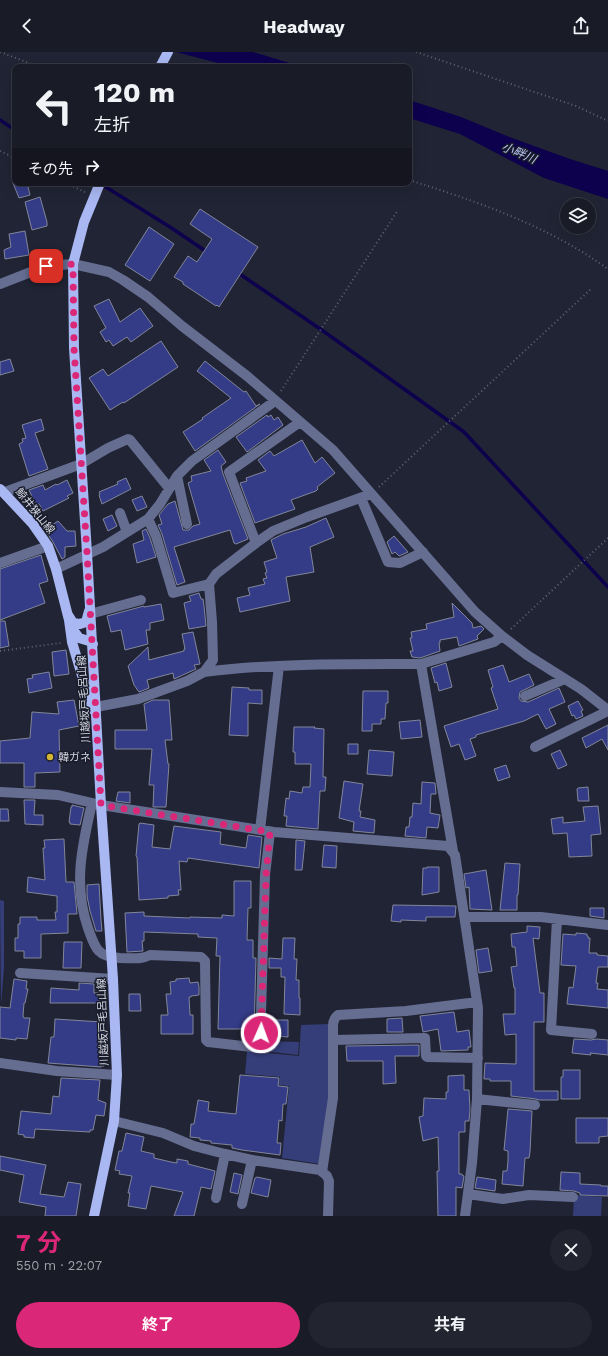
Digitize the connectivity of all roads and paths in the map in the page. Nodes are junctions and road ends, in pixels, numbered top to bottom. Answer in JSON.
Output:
{"nodes":[{"id":1,"x":0,"y":52,"type":"edge"},
{"id":2,"x":168,"y":52,"type":"edge"},
{"id":3,"x":416,"y":52,"type":"edge"},
{"id":4,"x":31,"y":64,"type":"edge"},
{"id":5,"x":162,"y":64,"type":"edge"},
{"id":6,"x":608,"y":121,"type":"edge"},
{"id":7,"x":0,"y":151,"type":"edge"},
{"id":8,"x":12,"y":157,"type":"edge"},
{"id":9,"x":412,"y":181,"type":"edge"},
{"id":10,"x":72,"y":186,"type":"edge"},
{"id":11,"x":99,"y":186,"type":"edge"},
{"id":12,"x":94,"y":197,"type":"junction"},
{"id":13,"x":398,"y":210,"type":"dead end"},
{"id":14,"x":73,"y":264,"type":"junction"},
{"id":15,"x":608,"y":269,"type":"edge"},
{"id":16,"x":0,"y":284,"type":"edge"},
{"id":17,"x":591,"y":289,"type":"dead end"},
{"id":18,"x":275,"y":401,"type":"junction"},
{"id":19,"x":300,"y":422,"type":"junction"},
{"id":20,"x":81,"y":464,"type":"junction"},
{"id":21,"x":177,"y":476,"type":"junction"},
{"id":22,"x":169,"y":488,"type":"junction"},
{"id":23,"x":2,"y":491,"type":"edge"},
{"id":24,"x":371,"y":494,"type":"junction"},
{"id":25,"x":361,"y":498,"type":"junction"},
{"id":26,"x":120,"y":513,"type":"dead end"},
{"id":27,"x":148,"y":519,"type":"junction"},
{"id":28,"x":187,"y":524,"type":"dead end"},
{"id":29,"x":127,"y":532,"type":"junction"},
{"id":30,"x":608,"y":538,"type":"edge"},
{"id":31,"x":256,"y":543,"type":"junction"},
{"id":32,"x":48,"y":546,"type":"junction"},
{"id":33,"x":423,"y":552,"type":"junction"},
{"id":34,"x":87,"y":553,"type":"junction"},
{"id":35,"x":0,"y":563,"type":"edge"},
{"id":36,"x":56,"y":568,"type":"junction"},
{"id":37,"x":209,"y":584,"type":"junction"},
{"id":38,"x":89,"y":596,"type":"junction"},
{"id":39,"x":141,"y":600,"type":"dead end"},
{"id":40,"x":90,"y":614,"type":"junction"},
{"id":41,"x":68,"y":616,"type":"junction"},
{"id":42,"x":502,"y":636,"type":"junction"},
{"id":43,"x":72,"y":642,"type":"junction"},
{"id":44,"x":92,"y":645,"type":"junction"},
{"id":45,"x":0,"y":651,"type":"edge"},
{"id":46,"x":421,"y":664,"type":"junction"},
{"id":47,"x":279,"y":666,"type":"junction"},
{"id":48,"x":204,"y":672,"type":"junction"},
{"id":49,"x":565,"y":679,"type":"junction"},
{"id":50,"x":525,"y":696,"type":"dead end"},
{"id":51,"x":96,"y":707,"type":"junction"},
{"id":52,"x":608,"y":710,"type":"edge"},
{"id":53,"x":535,"y":747,"type":"dead end"},
{"id":54,"x":99,"y":754,"type":"junction"},
{"id":55,"x":0,"y":792,"type":"edge"},
{"id":56,"x":96,"y":804,"type":"junction"},
{"id":57,"x":265,"y":831,"type":"junction"},
{"id":58,"x":453,"y":851,"type":"junction"},
{"id":59,"x":465,"y":917,"type":"junction"},
{"id":60,"x":557,"y":919,"type":"junction"},
{"id":61,"x":608,"y":926,"type":"edge"},
{"id":62,"x":112,"y":958,"type":"junction"},
{"id":63,"x":20,"y":973,"type":"dead end"},
{"id":64,"x":113,"y":979,"type":"junction"},
{"id":65,"x":477,"y":1002,"type":"junction"},
{"id":66,"x":592,"y":1034,"type":"dead end"},
{"id":67,"x":333,"y":1040,"type":"junction"},
{"id":68,"x":478,"y":1058,"type":"junction"},
{"id":69,"x":0,"y":1063,"type":"edge"},
{"id":70,"x":117,"y":1075,"type":"junction"},
{"id":71,"x":477,"y":1099,"type":"junction"},
{"id":72,"x":535,"y":1105,"type":"dead end"},
{"id":73,"x":114,"y":1121,"type":"junction"},
{"id":74,"x":225,"y":1154,"type":"junction"},
{"id":75,"x":252,"y":1160,"type":"junction"},
{"id":76,"x":322,"y":1172,"type":"junction"},
{"id":77,"x":468,"y":1194,"type":"junction"},
{"id":78,"x":573,"y":1197,"type":"dead end"},
{"id":79,"x":216,"y":1198,"type":"dead end"},
{"id":80,"x":242,"y":1204,"type":"dead end"},
{"id":81,"x":94,"y":1216,"type":"edge"},
{"id":82,"x":328,"y":1216,"type":"edge"},
{"id":83,"x":465,"y":1216,"type":"edge"}],
"edges":[{"from":1,"to":4,"type":"path"},
{"from":2,"to":5,"type":"main road"},
{"from":3,"to":6,"type":"path"},
{"from":7,"to":8,"type":"path"},
{"from":9,"to":15,"type":"path"},
{"from":10,"to":12,"type":"path"},
{"from":11,"to":12,"type":"main road","name":"川越坂戸毛呂山線"},
{"from":12,"to":14,"type":"main road","name":"川越坂戸毛呂山線"},
{"from":13,"to":18,"type":"path"},
{"from":14,"to":16,"type":"street"},
{"from":14,"to":18,"type":"street"},
{"from":14,"to":20,"type":"main road","name":"川越坂戸毛呂山線"},
{"from":17,"to":24,"type":"path"},
{"from":18,"to":19,"type":"street"},
{"from":18,"to":21,"type":"street"},
{"from":19,"to":24,"type":"street"},
{"from":19,"to":31,"type":"street"},
{"from":20,"to":22,"type":"street"},
{"from":20,"to":23,"type":"street"},
{"from":20,"to":34,"type":"main road","name":"川越坂戸毛呂山線"},
{"from":21,"to":22,"type":"street"},
{"from":21,"to":28,"type":"street"},
{"from":22,"to":27,"type":"street"},
{"from":23,"to":32,"type":"main road","name":"鯨井狭山線"},
{"from":24,"to":25,"type":"street"},
{"from":24,"to":33,"type":"street"},
{"from":25,"to":31,"type":"street"},
{"from":25,"to":33,"type":"street"},
{"from":26,"to":29,"type":"street"},
{"from":27,"to":29,"type":"street"},
{"from":27,"to":37,"type":"street"},
{"from":29,"to":34,"type":"street"},
{"from":30,"to":42,"type":"path"},
{"from":31,"to":37,"type":"street"},
{"from":32,"to":35,"type":"street"},
{"from":32,"to":36,"type":"main road","name":"鯨井狭山線"},
{"from":33,"to":42,"type":"street"},
{"from":34,"to":36,"type":"street"},
{"from":34,"to":38,"type":"main road","name":"川越坂戸毛呂山線"},
{"from":36,"to":41,"type":"main road","name":"鯨井狭山線"},
{"from":37,"to":48,"type":"street"},
{"from":38,"to":40,"type":"main road","name":"川越坂戸毛呂山線"},
{"from":38,"to":41,"type":"main road"},
{"from":39,"to":40,"type":"street"},
{"from":40,"to":44,"type":"main road","name":"川越坂戸毛呂山線"},
{"from":41,"to":43,"type":"main road"},
{"from":41,"to":44,"type":"main road"},
{"from":42,"to":46,"type":"street"},
{"from":42,"to":49,"type":"street"},
{"from":43,"to":44,"type":"main road"},
{"from":43,"to":45,"type":"path"},
{"from":43,"to":54,"type":"main road"},
{"from":44,"to":51,"type":"main road","name":"川越坂戸毛呂山線"},
{"from":46,"to":47,"type":"street"},
{"from":46,"to":58,"type":"street"},
{"from":47,"to":48,"type":"street"},
{"from":47,"to":57,"type":"street"},
{"from":48,"to":51,"type":"street"},
{"from":49,"to":50,"type":"street"},
{"from":49,"to":52,"type":"street"},
{"from":51,"to":54,"type":"main road","name":"川越坂戸毛呂山線"},
{"from":52,"to":53,"type":"street"},
{"from":54,"to":56,"type":"main road","name":"川越坂戸毛呂山線"},
{"from":55,"to":56,"type":"street"},
{"from":56,"to":57,"type":"street"},
{"from":56,"to":62,"type":"main road","name":"川越坂戸毛呂山線"},
{"from":56,"to":62,"type":"street"},
{"from":57,"to":58,"type":"street"},
{"from":57,"to":62,"type":"street"},
{"from":58,"to":59,"type":"street"},
{"from":59,"to":60,"type":"street"},
{"from":59,"to":65,"type":"street"},
{"from":60,"to":61,"type":"street"},
{"from":60,"to":66,"type":"street"},
{"from":62,"to":64,"type":"main road","name":"川越坂戸毛呂山線"},
{"from":63,"to":64,"type":"street"},
{"from":64,"to":70,"type":"main road","name":"川越坂戸毛呂山線"},
{"from":65,"to":67,"type":"street"},
{"from":65,"to":68,"type":"street"},
{"from":67,"to":68,"type":"street"},
{"from":67,"to":76,"type":"street"},
{"from":68,"to":71,"type":"street"},
{"from":69,"to":70,"type":"street"},
{"from":70,"to":73,"type":"main road","name":"川越坂戸毛呂山線"},
{"from":71,"to":72,"type":"street"},
{"from":71,"to":77,"type":"street"},
{"from":73,"to":74,"type":"street"},
{"from":73,"to":81,"type":"main road","name":"川越坂戸毛呂山線"},
{"from":74,"to":75,"type":"street"},
{"from":74,"to":79,"type":"street"},
{"from":75,"to":76,"type":"street"},
{"from":75,"to":80,"type":"street"},
{"from":76,"to":82,"type":"street"},
{"from":77,"to":78,"type":"street"},
{"from":77,"to":83,"type":"street"}]}
